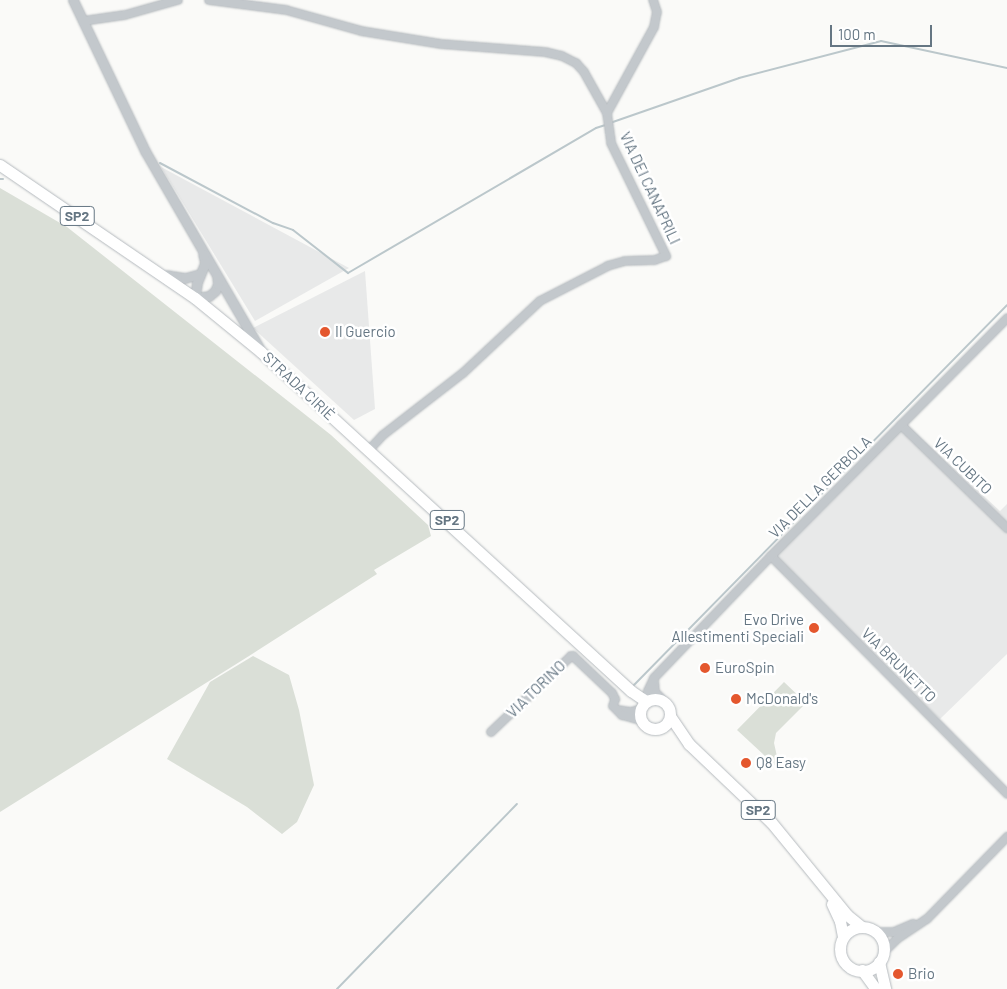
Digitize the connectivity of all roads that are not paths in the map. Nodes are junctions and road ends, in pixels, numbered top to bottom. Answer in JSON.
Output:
{"nodes":[{"id":1,"x":72,"y":0,"type":"edge"},
{"id":2,"x":178,"y":0,"type":"edge"},
{"id":3,"x":209,"y":0,"type":"edge"},
{"id":4,"x":652,"y":0,"type":"edge"},
{"id":5,"x":82,"y":21,"type":"junction"},
{"id":6,"x":607,"y":113,"type":"junction"},
{"id":7,"x":0,"y":165,"type":"edge"},
{"id":8,"x":195,"y":236,"type":"junction"},
{"id":9,"x":154,"y":269,"type":"junction"},
{"id":10,"x":216,"y":272,"type":"junction"},
{"id":11,"x":200,"y":274,"type":"junction"},
{"id":12,"x":195,"y":298,"type":"junction"},
{"id":13,"x":1007,"y":318,"type":"edge"},
{"id":14,"x":262,"y":352,"type":"junction"},
{"id":15,"x":901,"y":425,"type":"junction"},
{"id":16,"x":369,"y":450,"type":"junction"},
{"id":17,"x":1007,"y":528,"type":"edge"},
{"id":18,"x":771,"y":556,"type":"junction"},
{"id":19,"x":654,"y":678,"type":"junction"},
{"id":20,"x":665,"y":702,"type":"junction"},
{"id":21,"x":643,"y":707,"type":"junction"},
{"id":22,"x":670,"y":716,"type":"junction"},
{"id":23,"x":657,"y":729,"type":"junction"},
{"id":24,"x":491,"y":732,"type":"dead end"},
{"id":25,"x":689,"y":744,"type":"junction"},
{"id":26,"x":1007,"y":794,"type":"edge"},
{"id":27,"x":1007,"y":837,"type":"edge"},
{"id":28,"x":821,"y":882,"type":"junction"},
{"id":29,"x":926,"y":919,"type":"junction"},
{"id":30,"x":862,"y":927,"type":"junction"},
{"id":31,"x":877,"y":932,"type":"junction"},
{"id":32,"x":843,"y":937,"type":"junction"},
{"id":33,"x":881,"y":957,"type":"junction"},
{"id":34,"x":862,"y":970,"type":"junction"},
{"id":35,"x":876,"y":989,"type":"edge"},
{"id":36,"x":885,"y":989,"type":"edge"}],
"edges":[{"from":1,"to":5,"type":"street","name":"STRADA CIRIÈ"},
{"from":2,"to":5,"type":"street"},
{"from":3,"to":6,"type":"street","name":"VIA DEI CANAPRILI"},
{"from":4,"to":6,"type":"street"},
{"from":5,"to":8,"type":"street","name":"STRADA CIRIÈ"},
{"from":6,"to":16,"type":"street","name":"VIA DEI CANAPRILI"},
{"from":7,"to":9,"type":"main road","number":"SP2"},
{"from":8,"to":10,"type":"street","name":"STRADA CIRIÈ"},
{"from":8,"to":11,"type":"street"},
{"from":9,"to":11,"type":"street"},
{"from":9,"to":12,"type":"main road","number":"SP2"},
{"from":10,"to":12,"type":"street"},
{"from":10,"to":14,"type":"street","name":"STRADA CIRIÈ"},
{"from":11,"to":12,"type":"street"},
{"from":12,"to":14,"type":"main road","number":"SP2"},
{"from":13,"to":15,"type":"street","name":"VIA DELLA GERBOLA"},
{"from":14,"to":16,"type":"main road","name":"STRADA CIRIÈ","number":"SP2"},
{"from":15,"to":17,"type":"street","name":"VIA CUBITO"},
{"from":15,"to":18,"type":"street","name":"VIA DELLA GERBOLA"},
{"from":16,"to":21,"type":"main road","name":"STRADA CIRIÈ","number":"SP2"},
{"from":18,"to":19,"type":"street","name":"VIA DELLA GERBOLA"},
{"from":18,"to":26,"type":"street","name":"VIA BRUNETTO"},
{"from":19,"to":20,"type":"street"},
{"from":19,"to":21,"type":"street"},
{"from":20,"to":21,"type":"main road"},
{"from":20,"to":22,"type":"main road"},
{"from":21,"to":23,"type":"main road"},
{"from":21,"to":24,"type":"street","name":"VIA TORINO"},
{"from":22,"to":23,"type":"main road"},
{"from":22,"to":25,"type":"main road","number":"SP2"},
{"from":23,"to":25,"type":"main road","number":"SP2"},
{"from":25,"to":28,"type":"main road","number":"SP2"},
{"from":27,"to":29,"type":"street"},
{"from":28,"to":30,"type":"main road"},
{"from":28,"to":32,"type":"main road"},
{"from":29,"to":31,"type":"street"},
{"from":29,"to":33,"type":"street"},
{"from":30,"to":31,"type":"main road"},
{"from":30,"to":32,"type":"main road"},
{"from":31,"to":33,"type":"main road"},
{"from":32,"to":34,"type":"main road"},
{"from":33,"to":34,"type":"main road"},
{"from":33,"to":36,"type":"main road"},
{"from":34,"to":35,"type":"main road"}]}
